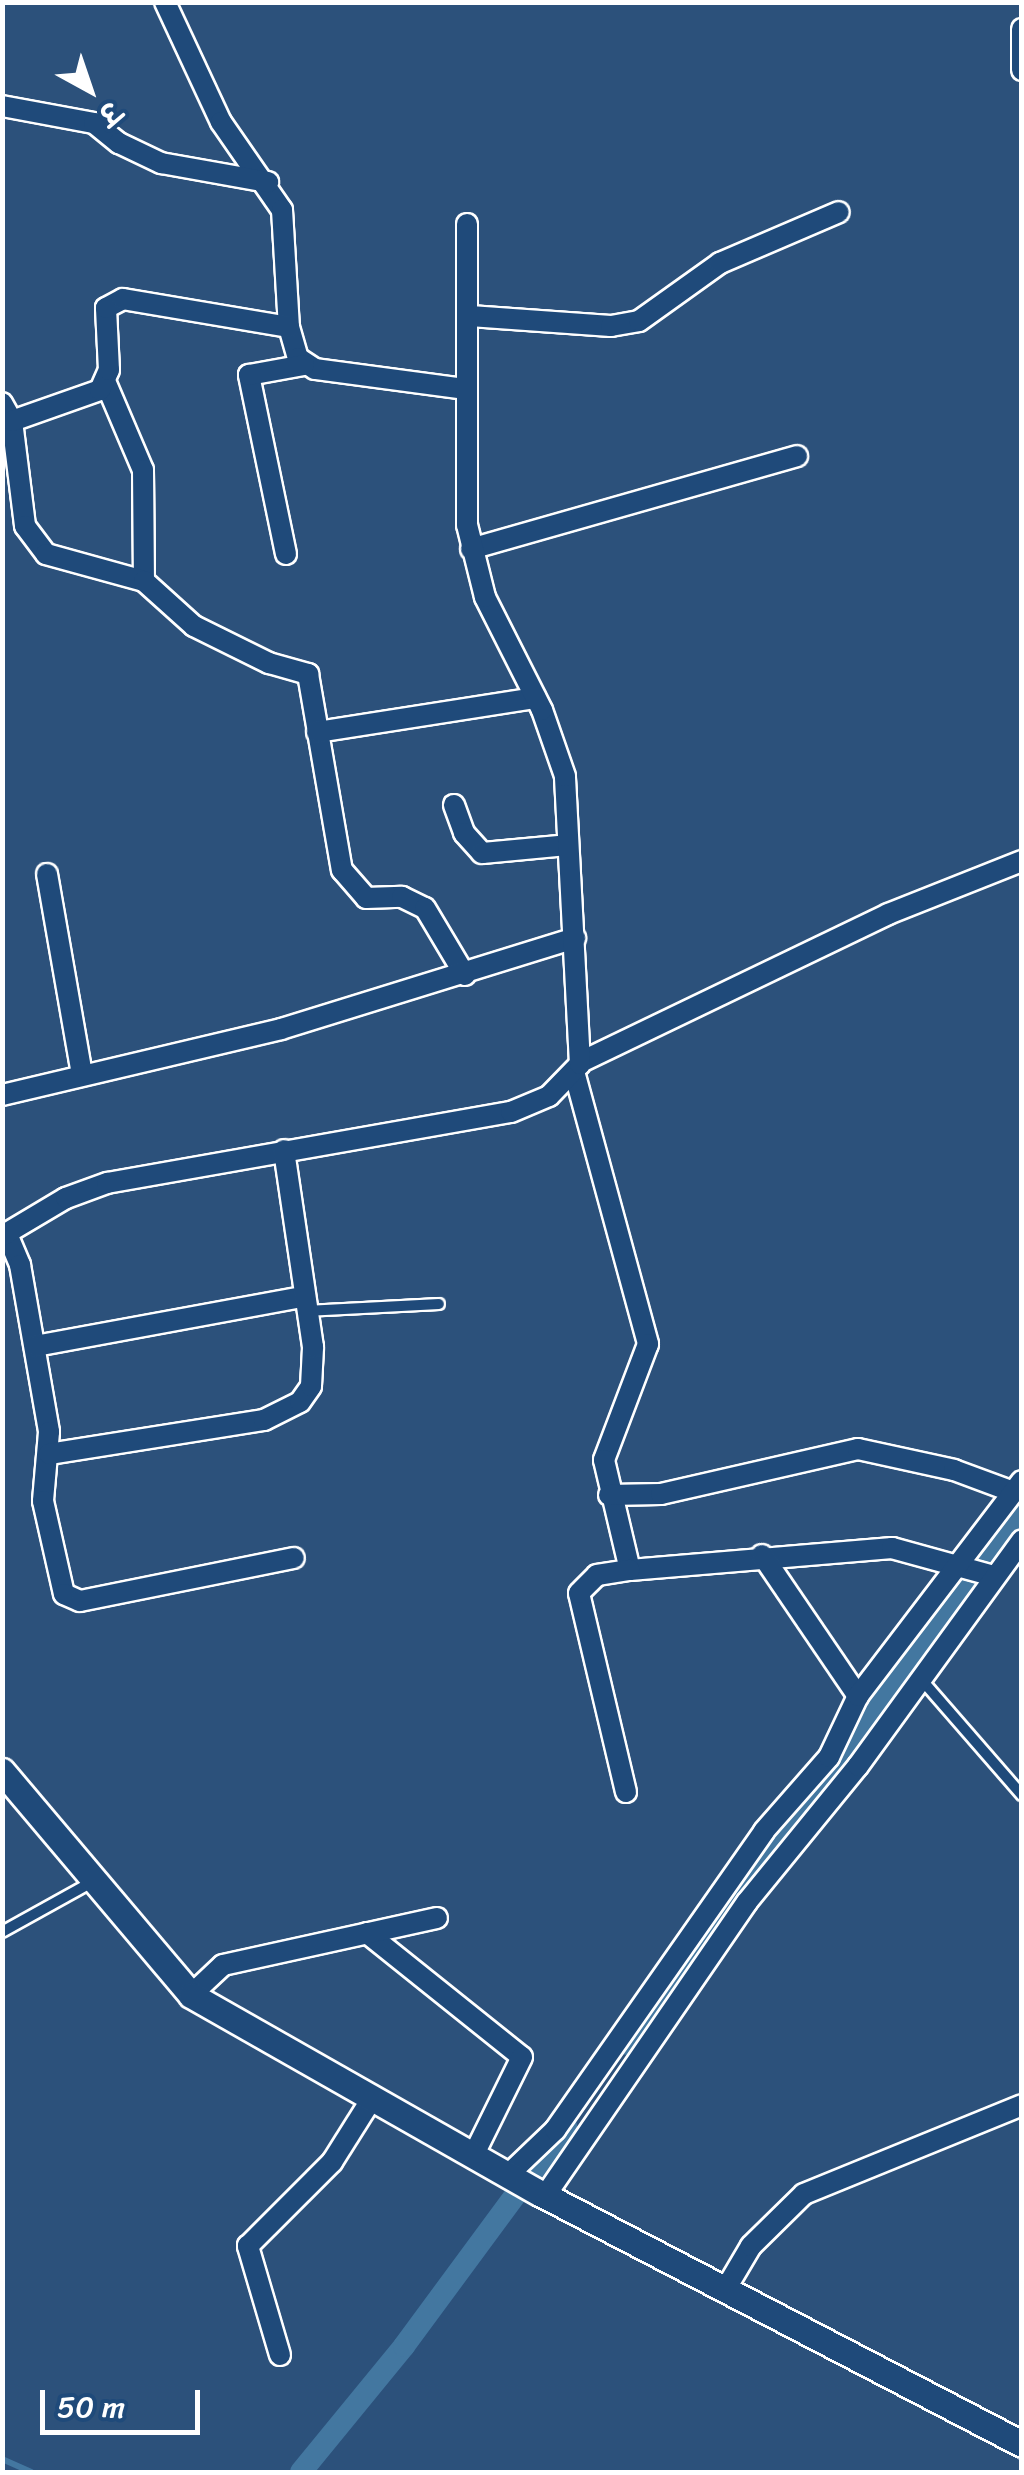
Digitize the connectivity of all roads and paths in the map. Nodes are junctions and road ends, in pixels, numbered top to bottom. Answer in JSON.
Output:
{"nodes":[{"id":1,"x":165,"y":2,"type":"edge"},
{"id":2,"x":1022,"y":29,"type":"edge"},
{"id":3,"x":1022,"y":70,"type":"edge"},
{"id":4,"x":2,"y":106,"type":"edge"},
{"id":5,"x":268,"y":182,"type":"junction"},
{"id":6,"x":840,"y":212,"type":"dead end"},
{"id":7,"x":467,"y":224,"type":"dead end"},
{"id":8,"x":470,"y":316,"type":"junction"},
{"id":9,"x":290,"y":327,"type":"junction"},
{"id":10,"x":304,"y":365,"type":"junction"},
{"id":11,"x":106,"y":381,"type":"junction"},
{"id":12,"x":464,"y":389,"type":"junction"},
{"id":13,"x":7,"y":412,"type":"edge"},
{"id":14,"x":796,"y":456,"type":"dead end"},
{"id":15,"x":471,"y":549,"type":"junction"},
{"id":16,"x":286,"y":554,"type":"dead end"},
{"id":17,"x":144,"y":580,"type":"junction"},
{"id":18,"x":535,"y":698,"type":"junction"},
{"id":19,"x":318,"y":732,"type":"junction"},
{"id":20,"x":454,"y":805,"type":"dead end"},
{"id":21,"x":568,"y":845,"type":"junction"},
{"id":22,"x":1022,"y":861,"type":"edge"},
{"id":23,"x":46,"y":874,"type":"dead end"},
{"id":24,"x":575,"y":938,"type":"junction"},
{"id":25,"x":465,"y":974,"type":"junction"},
{"id":26,"x":578,"y":1069,"type":"junction"},
{"id":27,"x":82,"y":1074,"type":"junction"},
{"id":28,"x":2,"y":1095,"type":"edge"},
{"id":29,"x":284,"y":1150,"type":"junction"},
{"id":30,"x":5,"y":1235,"type":"edge"},
{"id":31,"x":304,"y":1304,"type":"junction"},
{"id":32,"x":439,"y":1304,"type":"dead end"},
{"id":33,"x":35,"y":1346,"type":"junction"},
{"id":34,"x":49,"y":1454,"type":"junction"},
{"id":35,"x":1017,"y":1486,"type":"edge"},
{"id":36,"x":609,"y":1495,"type":"junction"},
{"id":37,"x":1022,"y":1540,"type":"edge"},
{"id":38,"x":762,"y":1554,"type":"junction"},
{"id":39,"x":294,"y":1558,"type":"dead end"},
{"id":40,"x":977,"y":1568,"type":"junction"},
{"id":41,"x":630,"y":1570,"type":"junction"},
{"id":42,"x":919,"y":1677,"type":"junction"},
{"id":43,"x":858,"y":1696,"type":"junction"},
{"id":44,"x":2,"y":1771,"type":"edge"},
{"id":45,"x":626,"y":1792,"type":"dead end"},
{"id":46,"x":1022,"y":1796,"type":"edge"},
{"id":47,"x":95,"y":1881,"type":"junction"},
{"id":48,"x":437,"y":1918,"type":"dead end"},
{"id":49,"x":2,"y":1932,"type":"edge"},
{"id":50,"x":367,"y":1934,"type":"junction"},
{"id":51,"x":191,"y":1995,"type":"junction"},
{"id":52,"x":374,"y":2098,"type":"junction"},
{"id":53,"x":1022,"y":2105,"type":"edge"},
{"id":54,"x":474,"y":2154,"type":"junction"},
{"id":55,"x":528,"y":2185,"type":"junction"},
{"id":56,"x":725,"y":2290,"type":"junction"},
{"id":57,"x":280,"y":2356,"type":"dead end"},
{"id":58,"x":1022,"y":2444,"type":"edge"}],
"edges":[{"from":1,"to":5,"type":"street"},
{"from":2,"to":3,"type":"street"},
{"from":4,"to":5,"type":"street"},
{"from":5,"to":9,"type":"street"},
{"from":6,"to":8,"type":"street"},
{"from":7,"to":8,"type":"street"},
{"from":8,"to":12,"type":"street"},
{"from":9,"to":10,"type":"street"},
{"from":9,"to":11,"type":"street"},
{"from":10,"to":12,"type":"street"},
{"from":10,"to":16,"type":"street"},
{"from":11,"to":13,"type":"street"},
{"from":11,"to":17,"type":"street"},
{"from":12,"to":15,"type":"street"},
{"from":13,"to":17,"type":"street"},
{"from":14,"to":15,"type":"street"},
{"from":15,"to":18,"type":"street"},
{"from":17,"to":19,"type":"street"},
{"from":18,"to":19,"type":"street"},
{"from":18,"to":21,"type":"street"},
{"from":19,"to":25,"type":"street"},
{"from":20,"to":21,"type":"street"},
{"from":21,"to":24,"type":"street"},
{"from":22,"to":26,"type":"street"},
{"from":23,"to":27,"type":"street"},
{"from":24,"to":25,"type":"street"},
{"from":24,"to":26,"type":"street"},
{"from":25,"to":27,"type":"street"},
{"from":26,"to":29,"type":"street"},
{"from":26,"to":36,"type":"street"},
{"from":27,"to":28,"type":"street"},
{"from":29,"to":30,"type":"street"},
{"from":29,"to":31,"type":"street"},
{"from":30,"to":33,"type":"street"},
{"from":31,"to":32,"type":"lane"},
{"from":31,"to":33,"type":"street"},
{"from":31,"to":34,"type":"street"},
{"from":33,"to":34,"type":"street"},
{"from":34,"to":39,"type":"street"},
{"from":35,"to":36,"type":"street"},
{"from":35,"to":40,"type":"street"},
{"from":36,"to":41,"type":"street"},
{"from":37,"to":40,"type":"street"},
{"from":38,"to":40,"type":"street"},
{"from":38,"to":41,"type":"street"},
{"from":38,"to":43,"type":"street"},
{"from":40,"to":42,"type":"street"},
{"from":40,"to":43,"type":"street"},
{"from":41,"to":45,"type":"street"},
{"from":42,"to":46,"type":"lane"},
{"from":42,"to":55,"type":"street"},
{"from":43,"to":55,"type":"street"},
{"from":44,"to":47,"type":"street"},
{"from":47,"to":49,"type":"lane"},
{"from":47,"to":51,"type":"street"},
{"from":48,"to":50,"type":"street"},
{"from":50,"to":51,"type":"street"},
{"from":50,"to":54,"type":"street"},
{"from":51,"to":52,"type":"street"},
{"from":52,"to":54,"type":"street"},
{"from":52,"to":57,"type":"street"},
{"from":53,"to":56,"type":"street"},
{"from":54,"to":55,"type":"street"},
{"from":55,"to":56,"type":"street"},
{"from":56,"to":58,"type":"street"}]}
